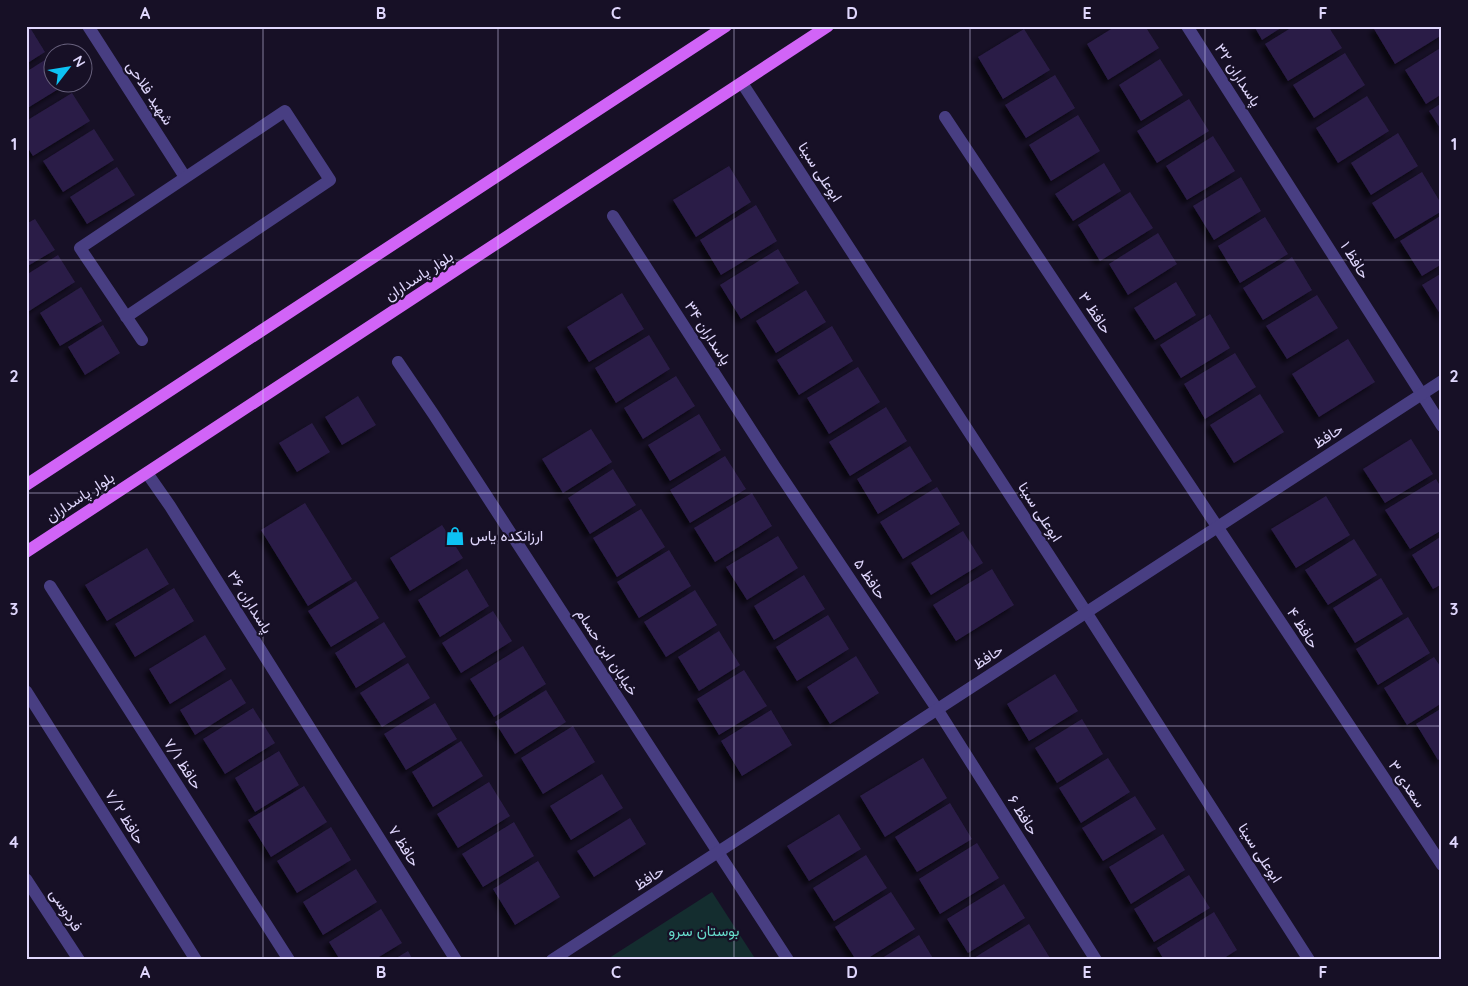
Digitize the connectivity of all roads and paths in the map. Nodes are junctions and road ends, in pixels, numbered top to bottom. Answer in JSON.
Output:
{"nodes":[{"id":1,"x":88,"y":26,"type":"edge"},
{"id":2,"x":726,"y":26,"type":"edge"},
{"id":3,"x":828,"y":26,"type":"edge"},
{"id":4,"x":1187,"y":26,"type":"edge"},
{"id":5,"x":712,"y":30,"type":"edge"},
{"id":6,"x":742,"y":84,"type":"junction"},
{"id":7,"x":945,"y":117,"type":"dead end"},
{"id":8,"x":1262,"y":142,"type":"joint"},
{"id":9,"x":186,"y":177,"type":"junction"},
{"id":10,"x":613,"y":216,"type":"dead end"},
{"id":11,"x":126,"y":317,"type":"junction"},
{"id":12,"x":142,"y":340,"type":"dead end"},
{"id":13,"x":398,"y":362,"type":"dead end"},
{"id":14,"x":1442,"y":381,"type":"edge"},
{"id":15,"x":1421,"y":394,"type":"junction"},
{"id":16,"x":1442,"y":426,"type":"edge"},
{"id":17,"x":775,"y":467,"type":"joint"},
{"id":18,"x":147,"y":473,"type":"junction"},
{"id":19,"x":26,"y":485,"type":"edge"},
{"id":20,"x":1218,"y":527,"type":"junction"},
{"id":21,"x":26,"y":552,"type":"edge"},
{"id":22,"x":50,"y":586,"type":"dead end"},
{"id":23,"x":1086,"y":612,"type":"junction"},
{"id":24,"x":26,"y":691,"type":"edge"},
{"id":25,"x":937,"y":709,"type":"junction"},
{"id":26,"x":1362,"y":746,"type":"joint"},
{"id":27,"x":323,"y":750,"type":"joint"},
{"id":28,"x":718,"y":852,"type":"junction"},
{"id":29,"x":1442,"y":865,"type":"edge"},
{"id":30,"x":26,"y":878,"type":"edge"},
{"id":31,"x":79,"y":960,"type":"edge"},
{"id":32,"x":196,"y":960,"type":"edge"},
{"id":33,"x":289,"y":960,"type":"edge"},
{"id":34,"x":456,"y":960,"type":"edge"},
{"id":35,"x":552,"y":960,"type":"edge"},
{"id":36,"x":788,"y":960,"type":"edge"},
{"id":37,"x":1096,"y":960,"type":"edge"},
{"id":38,"x":1309,"y":960,"type":"edge"}],
"edges":[{"from":1,"to":9,"type":"street","name":"شهید فلاحی"},
{"from":2,"to":5,"type":"main road"},
{"from":3,"to":6,"type":"main road","name":"بلوار پاسداران"},
{"from":4,"to":8,"type":"street","name":"پاسداران ۳۲"},
{"from":5,"to":19,"type":"main road"},
{"from":6,"to":18,"type":"main road","name":"بلوار پاسداران"},
{"from":6,"to":23,"type":"street","name":"ابوعلی سینا"},
{"from":7,"to":20,"type":"street","name":"حافظ ۳"},
{"from":8,"to":15,"type":"street","name":"حافظ ۱"},
{"from":9,"to":11,"type":"street"},
{"from":9,"to":11,"type":"street"},
{"from":10,"to":17,"type":"street","name":"پاسداران ۳۴"},
{"from":11,"to":12,"type":"street"},
{"from":13,"to":28,"type":"street","name":"خیابان ابن حسام"},
{"from":14,"to":15,"type":"street","name":"حافظ"},
{"from":15,"to":16,"type":"street","name":"حافظ ۱"},
{"from":15,"to":20,"type":"street","name":"حافظ"},
{"from":17,"to":25,"type":"street","name":"حافظ ۵"},
{"from":18,"to":21,"type":"main road","name":"بلوار پاسداران"},
{"from":18,"to":27,"type":"street","name":"پاسداران ۳۶"},
{"from":20,"to":23,"type":"street","name":"حافظ"},
{"from":20,"to":26,"type":"street","name":"حافظ ۴"},
{"from":22,"to":33,"type":"street","name":"حافظ ۷/۱"},
{"from":23,"to":25,"type":"street","name":"حافظ"},
{"from":23,"to":38,"type":"street","name":"ابوعلی سینا"},
{"from":24,"to":32,"type":"street","name":"حافظ ۷/۲"},
{"from":25,"to":28,"type":"street","name":"حافظ"},
{"from":25,"to":37,"type":"street","name":"حافظ ۶"},
{"from":26,"to":29,"type":"street","name":"سعدی ۳"},
{"from":27,"to":34,"type":"street","name":"حافظ ۷"},
{"from":28,"to":35,"type":"street","name":"حافظ"},
{"from":28,"to":36,"type":"street","name":"خیابان ابن حسام"},
{"from":30,"to":31,"type":"street","name":"فردوسی"}]}
